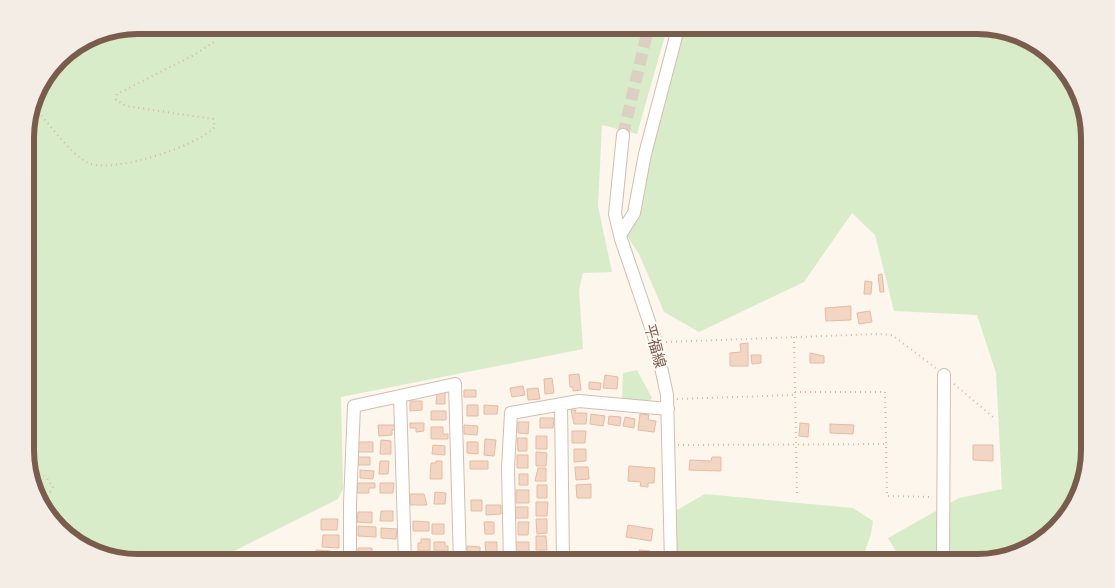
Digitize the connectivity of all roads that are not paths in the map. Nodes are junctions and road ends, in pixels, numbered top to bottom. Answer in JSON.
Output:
{"nodes":[{"id":1,"x":677,"y":34,"type":"edge"},
{"id":2,"x":623,"y":135,"type":"tunnel mouth"},
{"id":3,"x":620,"y":235,"type":"junction"},
{"id":4,"x":944,"y":375,"type":"road end"},
{"id":5,"x":400,"y":396,"type":"junction"},
{"id":6,"x":561,"y":404,"type":"junction"},
{"id":7,"x":667,"y":404,"type":"junction"},
{"id":8,"x":350,"y":554,"type":"edge"},
{"id":9,"x":405,"y":554,"type":"edge"},
{"id":10,"x":460,"y":554,"type":"edge"},
{"id":11,"x":510,"y":554,"type":"edge"},
{"id":12,"x":563,"y":554,"type":"edge"},
{"id":13,"x":670,"y":554,"type":"edge"},
{"id":14,"x":943,"y":554,"type":"edge"}],
"edges":[{"from":1,"to":3,"type":"street"},
{"from":2,"to":3,"type":"street","name":"平福線"},
{"from":3,"to":7,"type":"street","name":"平福線"},
{"from":4,"to":14,"type":"street"},
{"from":5,"to":8,"type":"street"},
{"from":5,"to":9,"type":"street"},
{"from":5,"to":10,"type":"street"},
{"from":6,"to":7,"type":"street"},
{"from":6,"to":11,"type":"street"},
{"from":6,"to":12,"type":"street"},
{"from":7,"to":13,"type":"street","name":"平福線"}]}
